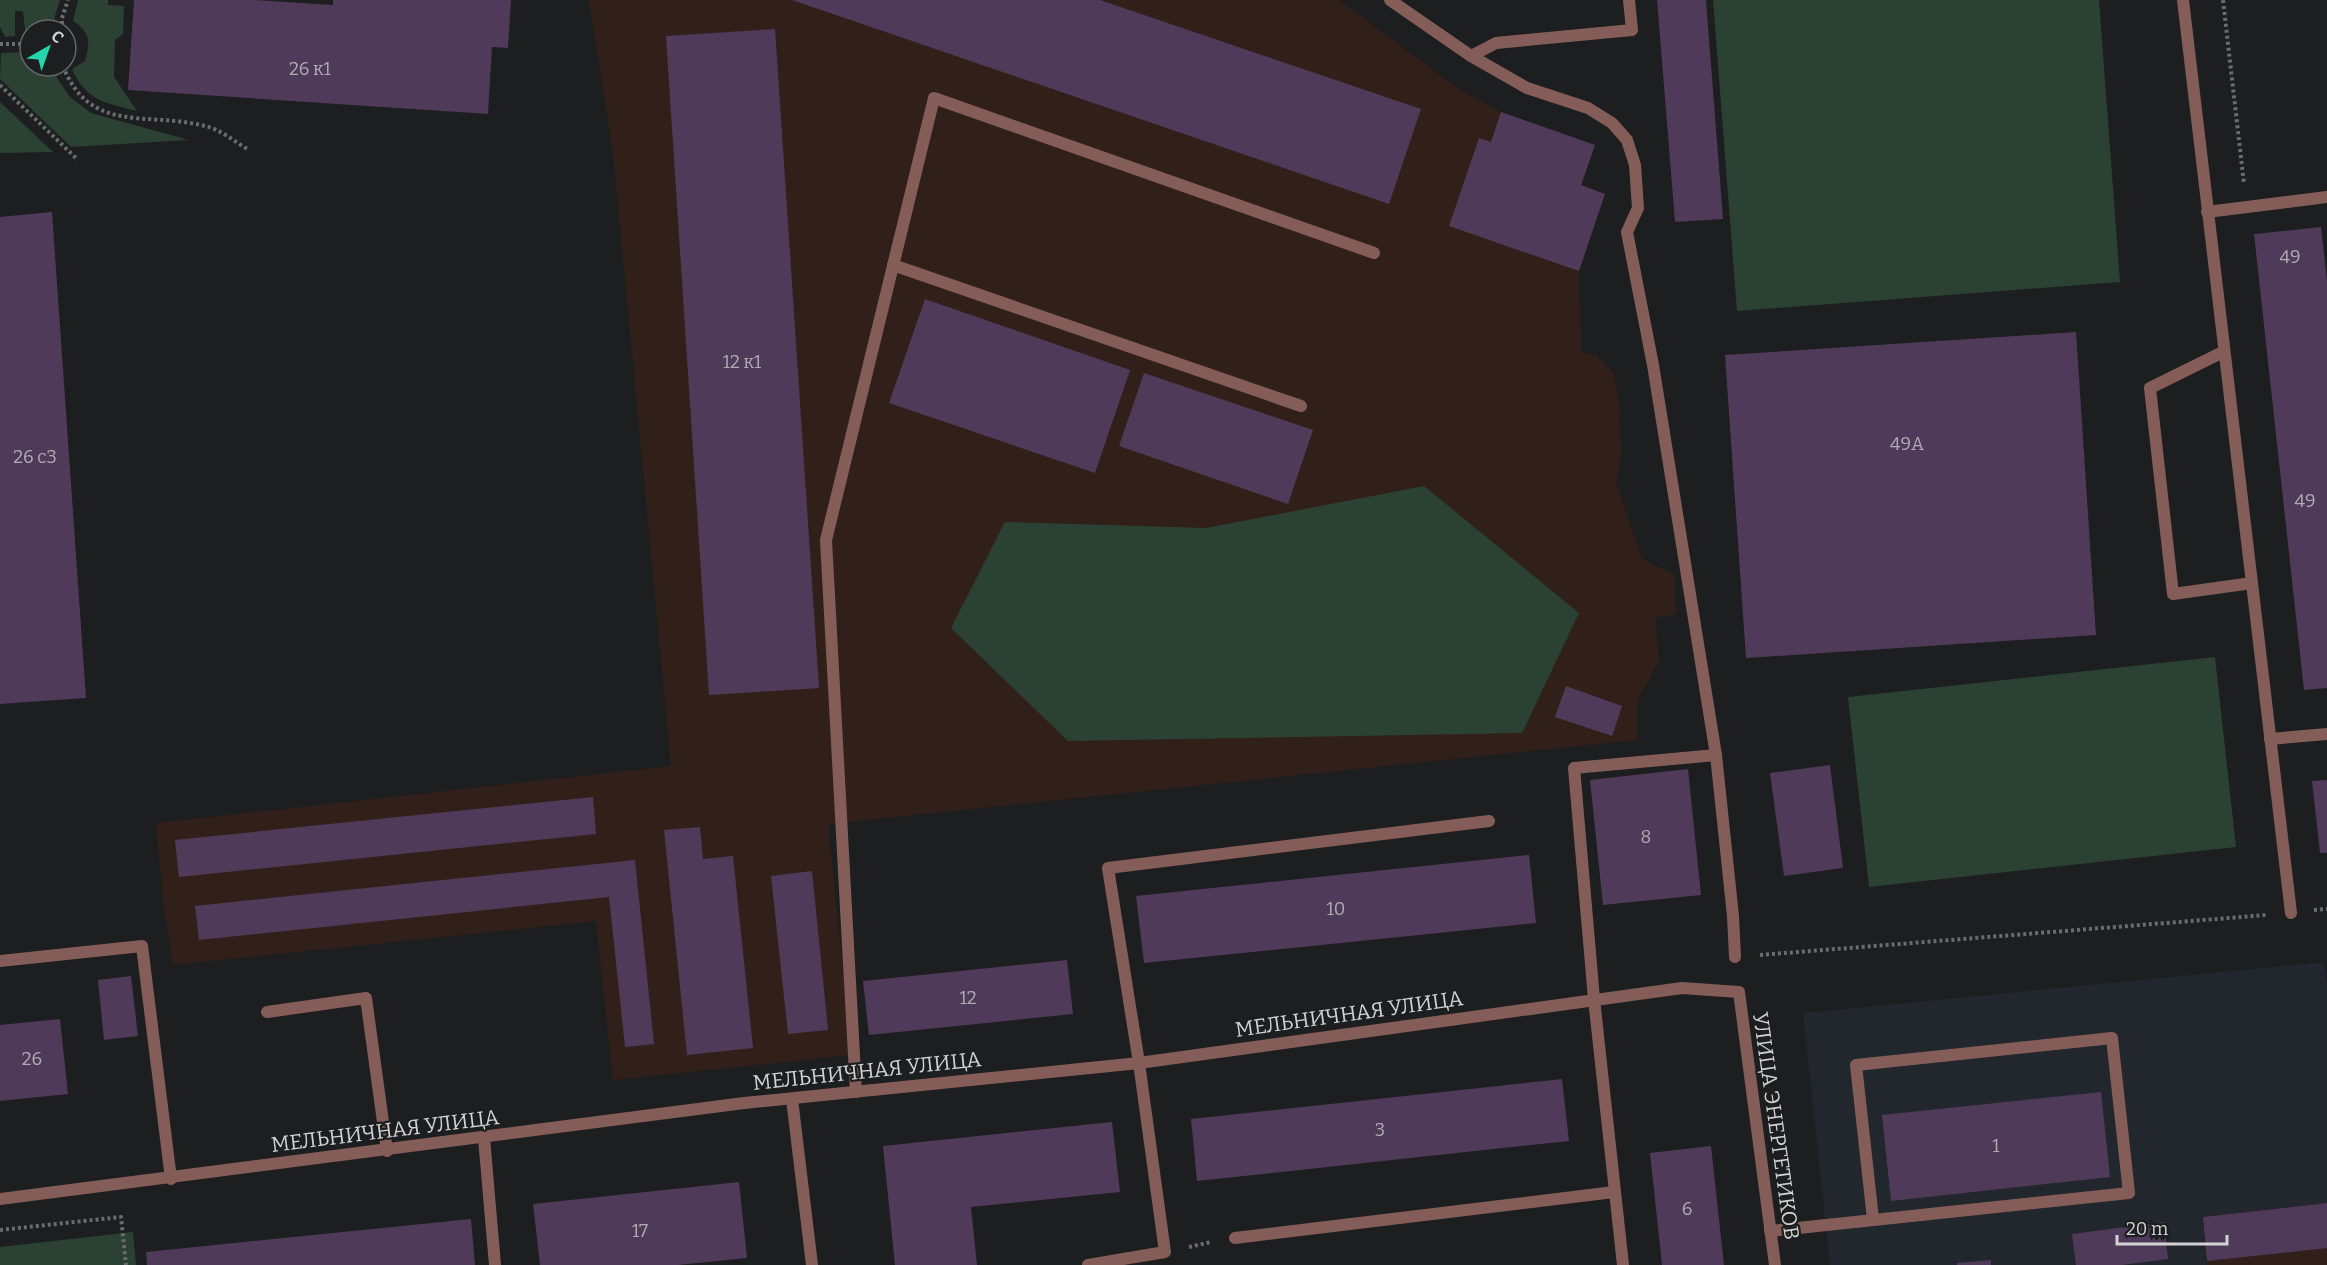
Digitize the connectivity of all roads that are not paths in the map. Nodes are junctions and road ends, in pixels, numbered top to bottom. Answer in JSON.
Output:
{"nodes":[{"id":1,"x":1390,"y":0,"type":"edge"},
{"id":2,"x":1629,"y":0,"type":"edge"},
{"id":3,"x":2183,"y":0,"type":"edge"},
{"id":4,"x":1471,"y":56,"type":"junction"},
{"id":5,"x":2327,"y":197,"type":"edge"},
{"id":6,"x":2207,"y":212,"type":"junction"},
{"id":7,"x":1374,"y":253,"type":"dead end"},
{"id":8,"x":893,"y":264,"type":"junction"},
{"id":9,"x":2223,"y":352,"type":"junction"},
{"id":10,"x":1301,"y":406,"type":"dead end"},
{"id":11,"x":2252,"y":583,"type":"junction"},
{"id":12,"x":2327,"y":734,"type":"edge"},
{"id":13,"x":2270,"y":739,"type":"junction"},
{"id":14,"x":1716,"y":755,"type":"junction"},
{"id":15,"x":1489,"y":821,"type":"dead end"},
{"id":16,"x":2291,"y":913,"type":"road end"},
{"id":17,"x":1735,"y":957,"type":"road end"},
{"id":18,"x":0,"y":961,"type":"edge"},
{"id":19,"x":1739,"y":992,"type":"joint"},
{"id":20,"x":1594,"y":999,"type":"junction"},
{"id":21,"x":267,"y":1012,"type":"dead end"},
{"id":22,"x":1139,"y":1062,"type":"junction"},
{"id":23,"x":856,"y":1092,"type":"junction"},
{"id":24,"x":792,"y":1099,"type":"junction"},
{"id":25,"x":484,"y":1138,"type":"junction"},
{"id":26,"x":387,"y":1151,"type":"junction"},
{"id":27,"x":171,"y":1179,"type":"junction"},
{"id":28,"x":1614,"y":1192,"type":"junction"},
{"id":29,"x":0,"y":1199,"type":"edge"},
{"id":30,"x":1873,"y":1219,"type":"junction"},
{"id":31,"x":1770,"y":1231,"type":"junction"},
{"id":32,"x":1235,"y":1238,"type":"road end"},
{"id":33,"x":495,"y":1265,"type":"edge"},
{"id":34,"x":812,"y":1265,"type":"edge"},
{"id":35,"x":1088,"y":1265,"type":"edge"},
{"id":36,"x":1623,"y":1265,"type":"edge"},
{"id":37,"x":1775,"y":1265,"type":"edge"}],
"edges":[{"from":1,"to":4,"type":"street"},
{"from":2,"to":4,"type":"street"},
{"from":3,"to":6,"type":"street"},
{"from":4,"to":14,"type":"street"},
{"from":5,"to":6,"type":"street"},
{"from":6,"to":9,"type":"street"},
{"from":7,"to":8,"type":"street"},
{"from":8,"to":10,"type":"street"},
{"from":8,"to":23,"type":"street"},
{"from":9,"to":11,"type":"street"},
{"from":9,"to":11,"type":"street"},
{"from":11,"to":13,"type":"street"},
{"from":12,"to":13,"type":"street"},
{"from":13,"to":16,"type":"street"},
{"from":14,"to":17,"type":"street"},
{"from":14,"to":20,"type":"street"},
{"from":15,"to":22,"type":"street"},
{"from":18,"to":27,"type":"street"},
{"from":19,"to":20,"type":"street","name":"МЕЛЬНИЧНАЯ УЛИЦА"},
{"from":19,"to":31,"type":"street","name":"УЛИЦА ЭНЕРГЕТИКОВ"},
{"from":20,"to":22,"type":"street","name":"МЕЛЬНИЧНАЯ УЛИЦА"},
{"from":20,"to":28,"type":"street"},
{"from":21,"to":26,"type":"street"},
{"from":22,"to":23,"type":"street","name":"МЕЛЬНИЧНАЯ УЛИЦА"},
{"from":22,"to":35,"type":"street"},
{"from":23,"to":24,"type":"street","name":"МЕЛЬНИЧНАЯ УЛИЦА"},
{"from":24,"to":25,"type":"street","name":"МЕЛЬНИЧНАЯ УЛИЦА"},
{"from":24,"to":34,"type":"street"},
{"from":25,"to":26,"type":"street","name":"МЕЛЬНИЧНАЯ УЛИЦА"},
{"from":25,"to":33,"type":"street"},
{"from":26,"to":27,"type":"street","name":"МЕЛЬНИЧНАЯ УЛИЦА"},
{"from":27,"to":29,"type":"street","name":"МЕЛЬНИЧНАЯ УЛИЦА"},
{"from":28,"to":32,"type":"street"},
{"from":28,"to":36,"type":"street"},
{"from":30,"to":30,"type":"street"},
{"from":30,"to":31,"type":"street"},
{"from":31,"to":37,"type":"street","name":"УЛИЦА ЭНЕРГЕТИКОВ"}]}
